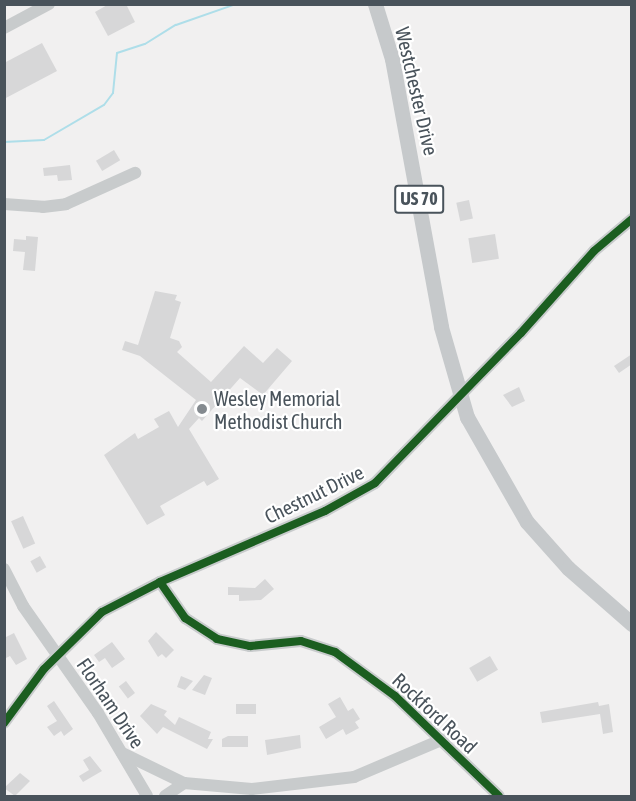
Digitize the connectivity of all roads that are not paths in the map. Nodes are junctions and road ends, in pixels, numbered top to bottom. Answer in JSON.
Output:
{"nodes":[{"id":1,"x":49,"y":4,"type":"edge"},
{"id":2,"x":375,"y":4,"type":"edge"},
{"id":3,"x":4,"y":28,"type":"edge"},
{"id":4,"x":135,"y":173,"type":"dead end"},
{"id":5,"x":4,"y":204,"type":"edge"},
{"id":6,"x":632,"y":219,"type":"edge"},
{"id":7,"x":460,"y":394,"type":"junction"},
{"id":8,"x":4,"y":569,"type":"edge"},
{"id":9,"x":160,"y":582,"type":"junction"},
{"id":10,"x":632,"y":624,"type":"edge"},
{"id":11,"x":56,"y":657,"type":"junction"},
{"id":12,"x":4,"y":723,"type":"edge"},
{"id":13,"x":441,"y":740,"type":"junction"},
{"id":14,"x":122,"y":753,"type":"junction"},
{"id":15,"x":184,"y":783,"type":"junction"},
{"id":16,"x":147,"y":796,"type":"edge"},
{"id":17,"x":165,"y":796,"type":"edge"},
{"id":18,"x":499,"y":796,"type":"edge"}],
"edges":[{"from":1,"to":3,"type":"street"},
{"from":2,"to":7,"type":"main road","name":"Westchester Drive","number":"US 70"},
{"from":4,"to":5,"type":"street"},
{"from":6,"to":7,"type":"street","name":"Chestnut Drive"},
{"from":7,"to":9,"type":"street","name":"Chestnut Drive"},
{"from":7,"to":10,"type":"main road","name":"Westchester Drive","number":"US 70"},
{"from":8,"to":11,"type":"street","name":"Florham Drive"},
{"from":9,"to":11,"type":"street","name":"Chestnut Drive"},
{"from":9,"to":13,"type":"street","name":"Rockford Road"},
{"from":11,"to":12,"type":"street","name":"Chestnut Drive"},
{"from":11,"to":14,"type":"street","name":"Florham Drive"},
{"from":13,"to":15,"type":"street"},
{"from":13,"to":18,"type":"street","name":"Rockford Road"},
{"from":14,"to":15,"type":"street"},
{"from":14,"to":16,"type":"street","name":"Florham Drive"},
{"from":15,"to":17,"type":"street"}]}
